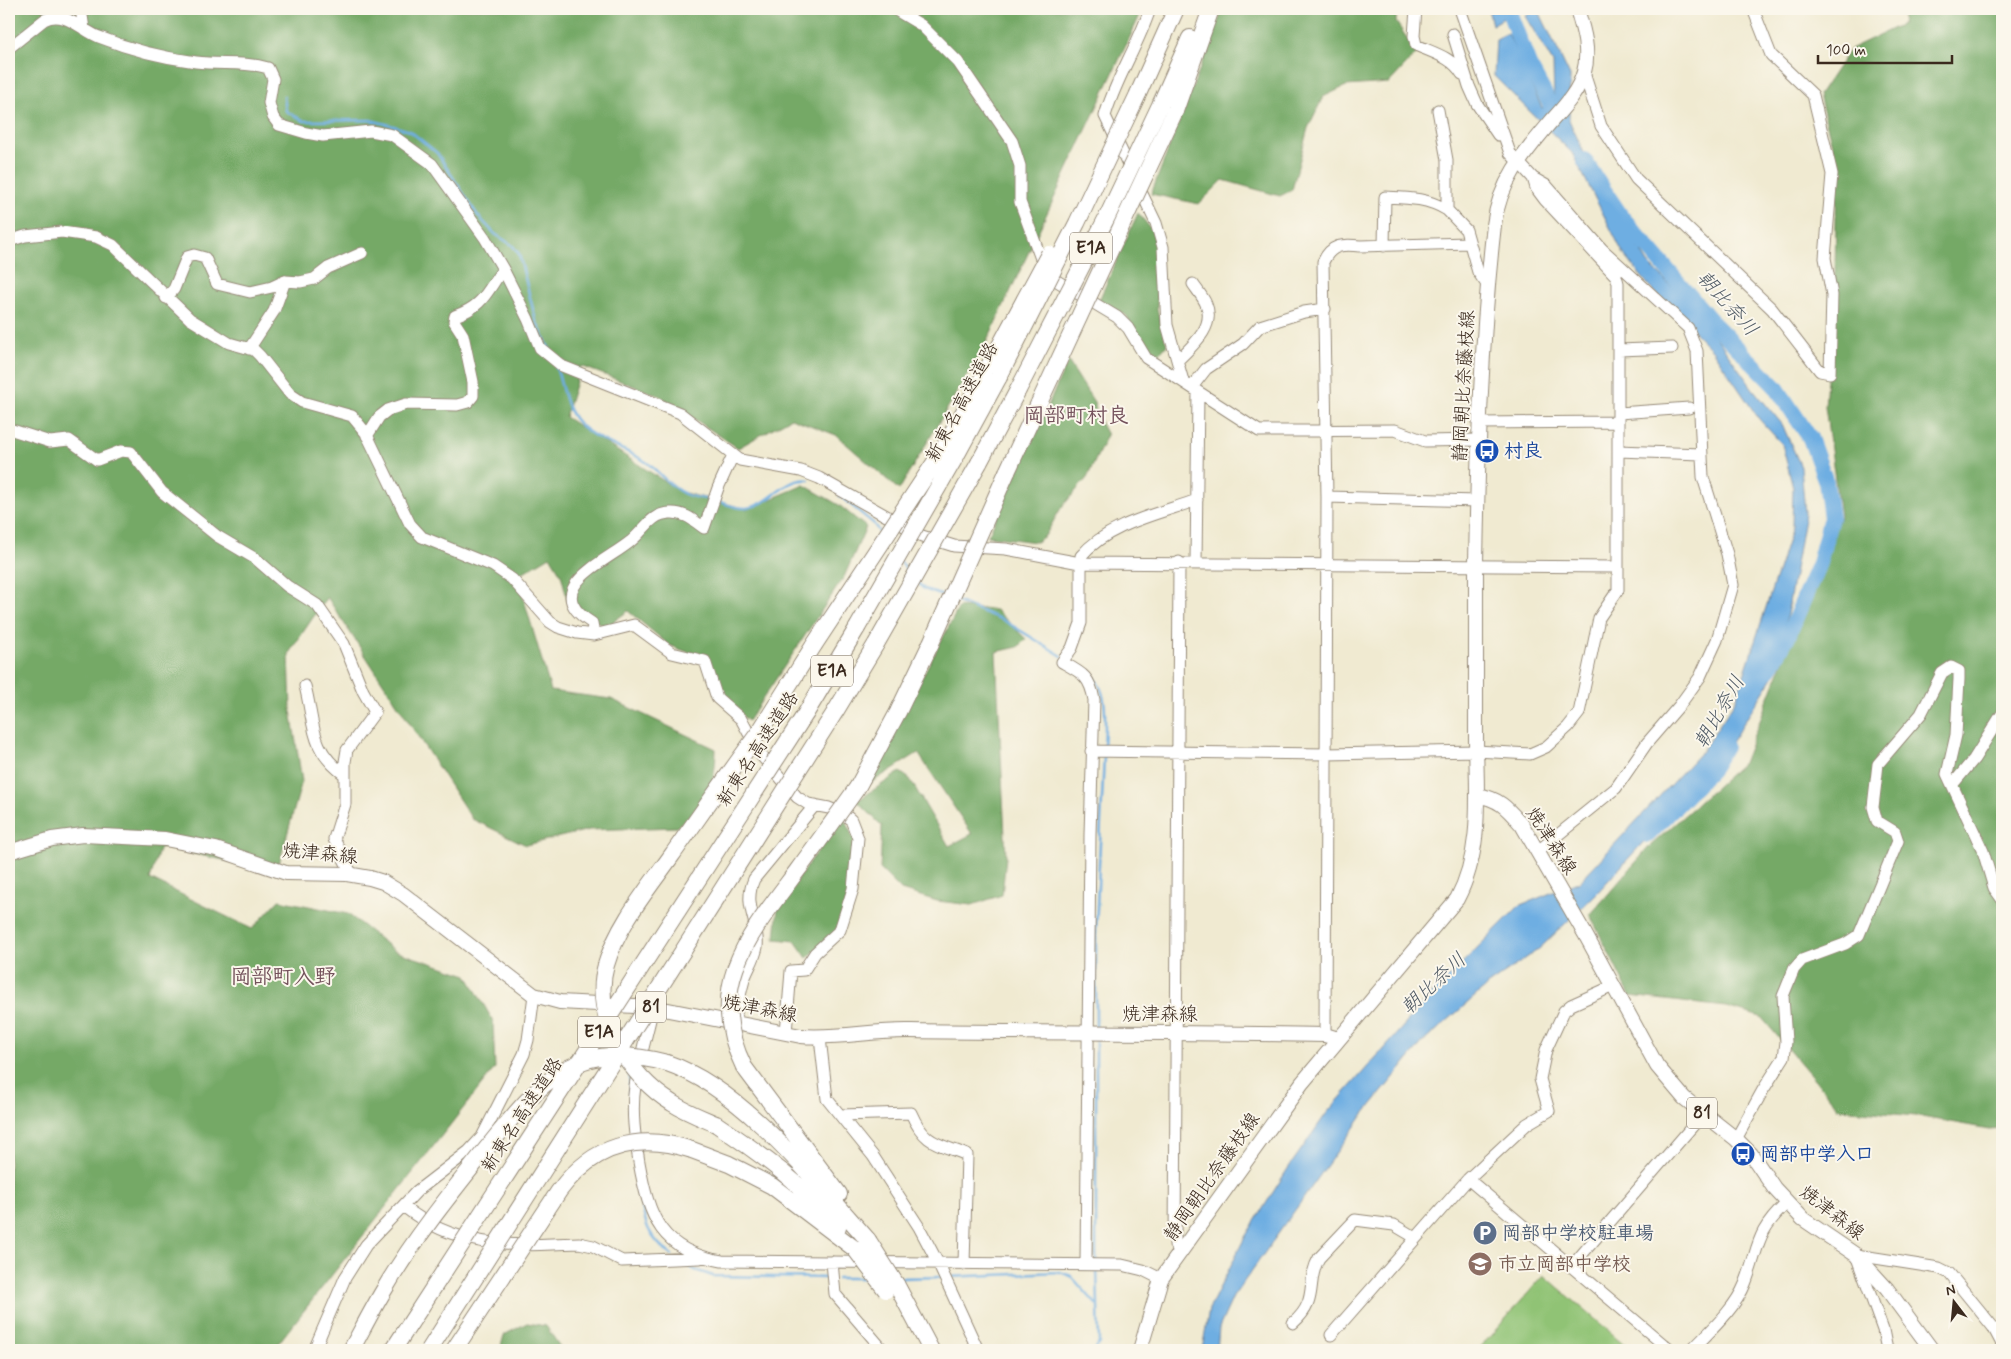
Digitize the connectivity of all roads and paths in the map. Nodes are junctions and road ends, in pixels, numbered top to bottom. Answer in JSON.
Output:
{"nodes":[{"id":1,"x":81,"y":9,"type":"edge"},
{"id":2,"x":894,"y":9,"type":"edge"},
{"id":3,"x":1150,"y":9,"type":"edge"},
{"id":4,"x":1176,"y":9,"type":"edge"},
{"id":5,"x":1202,"y":9,"type":"edge"},
{"id":6,"x":1210,"y":9,"type":"edge"},
{"id":7,"x":1416,"y":9,"type":"edge"},
{"id":8,"x":1460,"y":9,"type":"edge"},
{"id":9,"x":1577,"y":9,"type":"edge"},
{"id":10,"x":1753,"y":9,"type":"edge"},
{"id":11,"x":84,"y":29,"type":"junction"},
{"id":12,"x":1453,"y":34,"type":"dead end"},
{"id":13,"x":9,"y":48,"type":"edge"},
{"id":14,"x":1584,"y":73,"type":"junction"},
{"id":15,"x":1469,"y":86,"type":"junction"},
{"id":16,"x":1168,"y":107,"type":"junction"},
{"id":17,"x":1438,"y":110,"type":"dead end"},
{"id":18,"x":1518,"y":154,"type":"junction"},
{"id":19,"x":1533,"y":178,"type":"junction"},
{"id":20,"x":1447,"y":210,"type":"junction"},
{"id":21,"x":9,"y":241,"type":"edge"},
{"id":22,"x":1469,"y":243,"type":"junction"},
{"id":23,"x":1384,"y":246,"type":"junction"},
{"id":24,"x":362,"y":253,"type":"dead end"},
{"id":25,"x":504,"y":269,"type":"junction"},
{"id":26,"x":285,"y":281,"type":"junction"},
{"id":27,"x":1192,"y":284,"type":"dead end"},
{"id":28,"x":1488,"y":286,"type":"junction"},
{"id":29,"x":166,"y":298,"type":"junction"},
{"id":30,"x":1325,"y":309,"type":"junction"},
{"id":31,"x":249,"y":348,"type":"junction"},
{"id":32,"x":1672,"y":348,"type":"dead end"},
{"id":33,"x":1619,"y":350,"type":"junction"},
{"id":34,"x":1178,"y":360,"type":"junction"},
{"id":35,"x":1191,"y":387,"type":"junction"},
{"id":36,"x":1689,"y":408,"type":"dead end"},
{"id":37,"x":1619,"y":417,"type":"junction"},
{"id":38,"x":1480,"y":423,"type":"junction"},
{"id":39,"x":1326,"y":429,"type":"junction"},
{"id":40,"x":9,"y":430,"type":"edge"},
{"id":41,"x":367,"y":436,"type":"junction"},
{"id":42,"x":1479,"y":440,"type":"junction"},
{"id":43,"x":1618,"y":451,"type":"junction"},
{"id":44,"x":949,"y":454,"type":"junction"},
{"id":45,"x":1701,"y":454,"type":"junction"},
{"id":46,"x":733,"y":456,"type":"junction"},
{"id":47,"x":1327,"y":497,"type":"junction"},
{"id":48,"x":1196,"y":500,"type":"junction"},
{"id":49,"x":1478,"y":502,"type":"junction"},
{"id":50,"x":1179,"y":562,"type":"junction"},
{"id":51,"x":1080,"y":563,"type":"junction"},
{"id":52,"x":1196,"y":563,"type":"junction"},
{"id":53,"x":1326,"y":563,"type":"junction"},
{"id":54,"x":1476,"y":564,"type":"junction"},
{"id":55,"x":1617,"y":566,"type":"junction"},
{"id":56,"x":594,"y":635,"type":"junction"},
{"id":57,"x":305,"y":686,"type":"dead end"},
{"id":58,"x":2002,"y":714,"type":"edge"},
{"id":59,"x":1091,"y":751,"type":"junction"},
{"id":60,"x":1179,"y":751,"type":"junction"},
{"id":61,"x":1476,"y":751,"type":"junction"},
{"id":62,"x":1327,"y":754,"type":"junction"},
{"id":63,"x":345,"y":775,"type":"junction"},
{"id":64,"x":1953,"y":784,"type":"junction"},
{"id":65,"x":1477,"y":795,"type":"junction"},
{"id":66,"x":815,"y":805,"type":"junction"},
{"id":67,"x":9,"y":852,"type":"edge"},
{"id":68,"x":1541,"y":856,"type":"junction"},
{"id":69,"x":352,"y":875,"type":"junction"},
{"id":70,"x":2002,"y":899,"type":"edge"},
{"id":71,"x":1613,"y":986,"type":"junction"},
{"id":72,"x":534,"y":995,"type":"junction"},
{"id":73,"x":652,"y":1007,"type":"junction"},
{"id":74,"x":734,"y":1022,"type":"junction"},
{"id":75,"x":1176,"y":1032,"type":"junction"},
{"id":76,"x":786,"y":1033,"type":"junction"},
{"id":77,"x":1088,"y":1033,"type":"junction"},
{"id":78,"x":1331,"y":1037,"type":"junction"},
{"id":79,"x":820,"y":1038,"type":"junction"},
{"id":80,"x":1704,"y":1114,"type":"junction"},
{"id":81,"x":841,"y":1115,"type":"junction"},
{"id":82,"x":1736,"y":1138,"type":"junction"},
{"id":83,"x":1468,"y":1178,"type":"junction"},
{"id":84,"x":1787,"y":1203,"type":"junction"},
{"id":85,"x":403,"y":1206,"type":"junction"},
{"id":86,"x":1416,"y":1238,"type":"junction"},
{"id":87,"x":861,"y":1245,"type":"junction"},
{"id":88,"x":1181,"y":1253,"type":"junction"},
{"id":89,"x":1856,"y":1255,"type":"junction"},
{"id":90,"x":704,"y":1258,"type":"junction"},
{"id":91,"x":832,"y":1262,"type":"junction"},
{"id":92,"x":938,"y":1263,"type":"junction"},
{"id":93,"x":1086,"y":1263,"type":"junction"},
{"id":94,"x":964,"y":1264,"type":"junction"},
{"id":95,"x":1571,"y":1267,"type":"junction"},
{"id":96,"x":1161,"y":1280,"type":"junction"},
{"id":97,"x":891,"y":1287,"type":"junction"},
{"id":98,"x":1293,"y":1322,"type":"dead end"},
{"id":99,"x":1331,"y":1336,"type":"dead end"},
{"id":100,"x":2002,"y":1344,"type":"edge"},
{"id":101,"x":314,"y":1350,"type":"edge"},
{"id":102,"x":351,"y":1350,"type":"edge"},
{"id":103,"x":393,"y":1350,"type":"edge"},
{"id":104,"x":428,"y":1350,"type":"edge"},
{"id":105,"x":454,"y":1350,"type":"edge"},
{"id":106,"x":883,"y":1350,"type":"edge"},
{"id":107,"x":920,"y":1350,"type":"edge"},
{"id":108,"x":931,"y":1350,"type":"edge"},
{"id":109,"x":978,"y":1350,"type":"edge"},
{"id":110,"x":1140,"y":1350,"type":"edge"},
{"id":111,"x":1670,"y":1350,"type":"edge"},
{"id":112,"x":1692,"y":1350,"type":"edge"},
{"id":113,"x":1888,"y":1350,"type":"edge"},
{"id":114,"x":1932,"y":1350,"type":"edge"}],
"edges":[{"from":1,"to":11,"type":"street"},
{"from":2,"to":35,"type":"street"},
{"from":3,"to":34,"type":"street"},
{"from":4,"to":44,"type":"highway","name":"新東名高速道路","number":"E1A","bridge":true},
{"from":5,"to":16,"type":"highway","number":"E1A"},
{"from":6,"to":16,"type":"highway"},
{"from":7,"to":15,"type":"street"},
{"from":8,"to":18,"type":"street"},
{"from":9,"to":14,"type":"main road","name":"静岡朝比奈藤枝線"},
{"from":10,"to":14,"type":"street"},
{"from":11,"to":13,"type":"street"},
{"from":11,"to":25,"type":"street"},
{"from":12,"to":15,"type":"street"},
{"from":14,"to":18,"type":"main road","name":"静岡朝比奈藤枝線"},
{"from":15,"to":18,"type":"street"},
{"from":16,"to":87,"type":"highway","bridge":true},
{"from":16,"to":104,"type":"highway","number":"E1A","bridge":true},
{"from":17,"to":20,"type":"street"},
{"from":18,"to":19,"type":"street"},
{"from":18,"to":28,"type":"main road","name":"静岡朝比奈藤枝線"},
{"from":19,"to":33,"type":"street"},
{"from":19,"to":45,"type":"street"},
{"from":20,"to":22,"type":"street"},
{"from":20,"to":23,"type":"street"},
{"from":21,"to":29,"type":"street"},
{"from":22,"to":23,"type":"street"},
{"from":22,"to":28,"type":"street"},
{"from":23,"to":30,"type":"street"},
{"from":24,"to":26,"type":"street"},
{"from":25,"to":41,"type":"street"},
{"from":25,"to":46,"type":"street"},
{"from":26,"to":29,"type":"street"},
{"from":26,"to":31,"type":"street"},
{"from":27,"to":34,"type":"street"},
{"from":28,"to":38,"type":"main road","name":"静岡朝比奈藤枝線"},
{"from":29,"to":31,"type":"street"},
{"from":30,"to":35,"type":"street"},
{"from":30,"to":39,"type":"street"},
{"from":31,"to":41,"type":"street"},
{"from":32,"to":33,"type":"street"},
{"from":33,"to":37,"type":"street"},
{"from":34,"to":35,"type":"street"},
{"from":35,"to":39,"type":"street"},
{"from":35,"to":48,"type":"street"},
{"from":36,"to":37,"type":"street"},
{"from":37,"to":38,"type":"street"},
{"from":37,"to":43,"type":"street"},
{"from":38,"to":42,"type":"main road","name":"静岡朝比奈藤枝線"},
{"from":39,"to":42,"type":"street"},
{"from":39,"to":47,"type":"street"},
{"from":40,"to":63,"type":"street"},
{"from":41,"to":56,"type":"street"},
{"from":42,"to":49,"type":"main road","name":"静岡朝比奈藤枝線"},
{"from":43,"to":45,"type":"street"},
{"from":43,"to":55,"type":"street"},
{"from":44,"to":87,"type":"highway","bridge":true},
{"from":44,"to":103,"type":"highway","name":"新東名高速道路","number":"E1A","bridge":true},
{"from":45,"to":68,"type":"street"},
{"from":46,"to":51,"type":"street"},
{"from":46,"to":56,"type":"street"},
{"from":47,"to":49,"type":"street"},
{"from":47,"to":53,"type":"street"},
{"from":48,"to":51,"type":"street"},
{"from":48,"to":52,"type":"street"},
{"from":49,"to":54,"type":"main road","name":"静岡朝比奈藤枝線"},
{"from":50,"to":51,"type":"street"},
{"from":50,"to":52,"type":"street"},
{"from":50,"to":60,"type":"street"},
{"from":51,"to":59,"type":"street"},
{"from":52,"to":53,"type":"street"},
{"from":53,"to":54,"type":"street"},
{"from":53,"to":62,"type":"street"},
{"from":54,"to":55,"type":"street"},
{"from":54,"to":61,"type":"main road","name":"静岡朝比奈藤枝線"},
{"from":55,"to":61,"type":"street"},
{"from":56,"to":66,"type":"street"},
{"from":57,"to":63,"type":"street"},
{"from":58,"to":64,"type":"street"},
{"from":59,"to":60,"type":"street"},
{"from":59,"to":77,"type":"street"},
{"from":60,"to":62,"type":"street"},
{"from":60,"to":75,"type":"street"},
{"from":61,"to":62,"type":"street"},
{"from":61,"to":65,"type":"main road","name":"静岡朝比奈藤枝線"},
{"from":62,"to":78,"type":"street"},
{"from":63,"to":69,"type":"street"},
{"from":64,"to":70,"type":"street"},
{"from":64,"to":82,"type":"street"},
{"from":65,"to":68,"type":"main road","name":"焼津森線","number":"81"},
{"from":65,"to":78,"type":"main road"},
{"from":66,"to":74,"type":"street"},
{"from":66,"to":76,"type":"street"},
{"from":67,"to":69,"type":"main road","name":"焼津森線","number":"81"},
{"from":68,"to":71,"type":"main road","name":"焼津森線","number":"81"},
{"from":69,"to":72,"type":"main road","name":"焼津森線","number":"81"},
{"from":71,"to":80,"type":"main road","name":"焼津森線","number":"81"},
{"from":71,"to":83,"type":"street"},
{"from":72,"to":73,"type":"main road","name":"焼津森線","number":"81"},
{"from":72,"to":85,"type":"street"},
{"from":73,"to":74,"type":"main road","name":"焼津森線","number":"81"},
{"from":73,"to":90,"type":"street"},
{"from":74,"to":76,"type":"main road","name":"焼津森線","number":"81"},
{"from":75,"to":77,"type":"main road","name":"焼津森線","number":"81"},
{"from":75,"to":78,"type":"main road","name":"焼津森線","number":"81"},
{"from":75,"to":88,"type":"street"},
{"from":76,"to":79,"type":"main road","name":"焼津森線","number":"81"},
{"from":77,"to":79,"type":"main road","name":"焼津森線","number":"81"},
{"from":77,"to":93,"type":"street"},
{"from":78,"to":88,"type":"main road","name":"静岡朝比奈藤枝線"},
{"from":79,"to":81,"type":"street"},
{"from":80,"to":82,"type":"main road","name":"焼津森線","number":"81"},
{"from":80,"to":95,"type":"street"},
{"from":81,"to":92,"type":"street"},
{"from":81,"to":94,"type":"street"},
{"from":82,"to":84,"type":"main road","name":"焼津森線","number":"81"},
{"from":83,"to":86,"type":"street"},
{"from":83,"to":95,"type":"street"},
{"from":84,"to":89,"type":"main road","name":"焼津森線","number":"81"},
{"from":84,"to":112,"type":"street"},
{"from":85,"to":90,"type":"street"},
{"from":85,"to":101,"type":"street"},
{"from":86,"to":98,"type":"street"},
{"from":86,"to":99,"type":"street"},
{"from":87,"to":97,"type":"highway","bridge":true},
{"from":87,"to":102,"type":"highway","bridge":true},
{"from":87,"to":105,"type":"highway","bridge":true},
{"from":88,"to":96,"type":"main road","name":"静岡朝比奈藤枝線"},
{"from":89,"to":100,"type":"street"},
{"from":89,"to":113,"type":"street"},
{"from":89,"to":114,"type":"main road","name":"焼津森線","number":"81"},
{"from":90,"to":91,"type":"street"},
{"from":91,"to":92,"type":"street"},
{"from":91,"to":106,"type":"street"},
{"from":92,"to":94,"type":"street"},
{"from":92,"to":109,"type":"street"},
{"from":93,"to":94,"type":"street"},
{"from":93,"to":96,"type":"street"},
{"from":95,"to":111,"type":"street"},
{"from":96,"to":110,"type":"main road","name":"静岡朝比奈藤枝線"},
{"from":97,"to":107,"type":"highway"},
{"from":97,"to":108,"type":"highway"}]}
